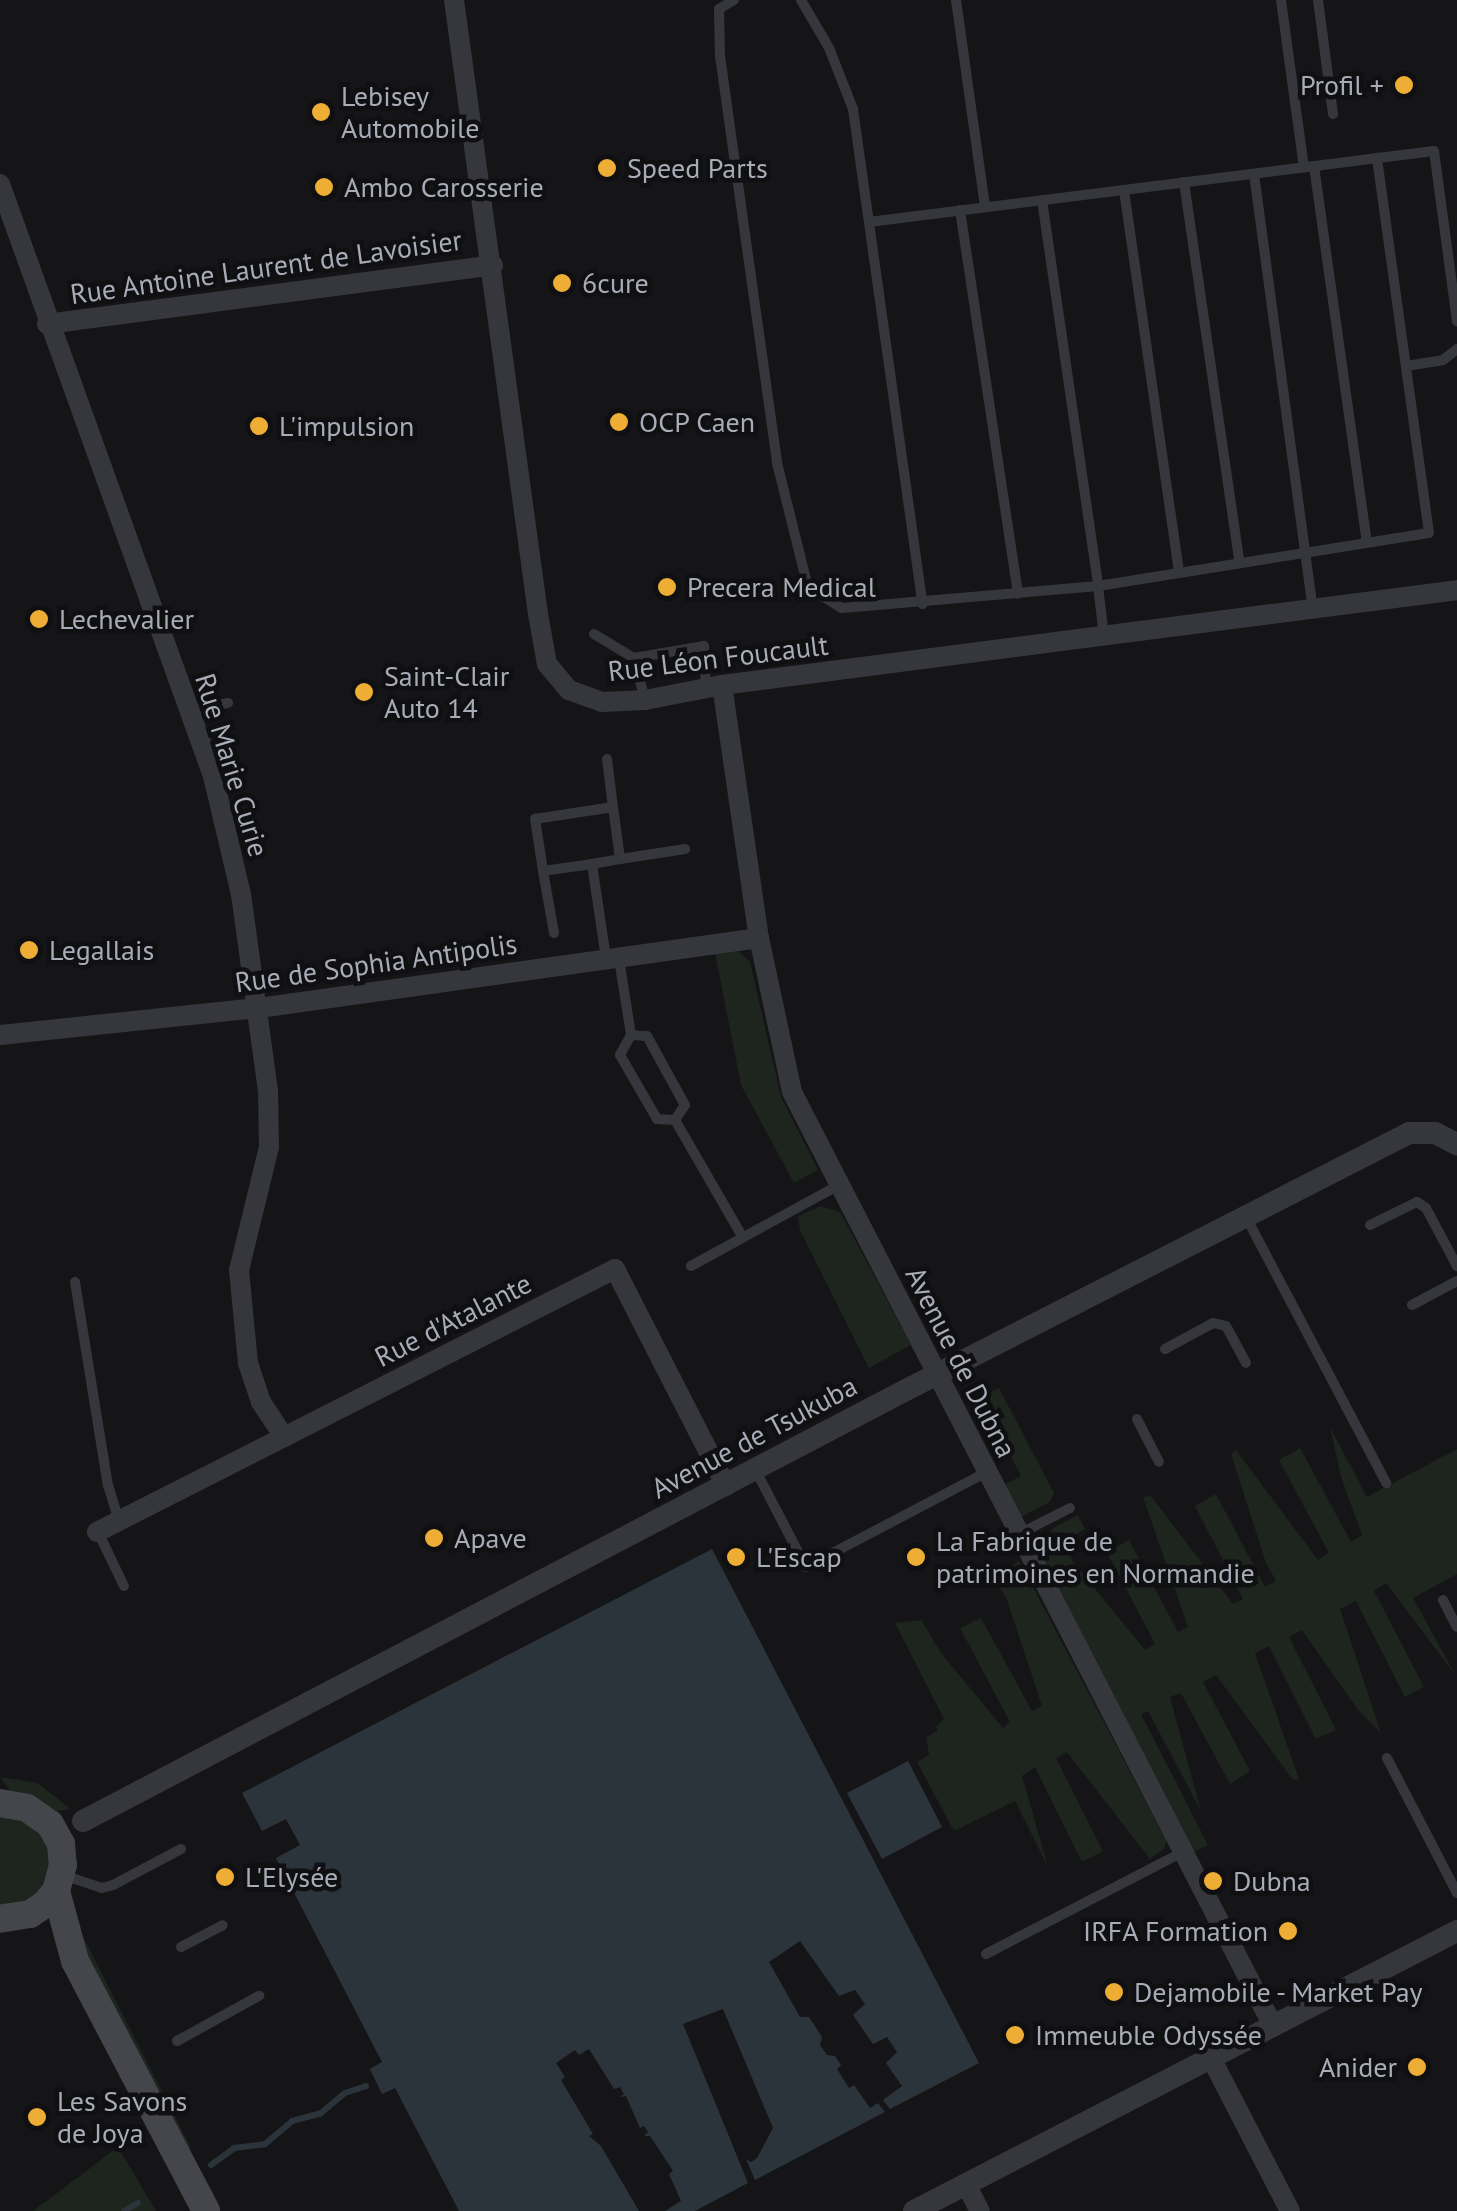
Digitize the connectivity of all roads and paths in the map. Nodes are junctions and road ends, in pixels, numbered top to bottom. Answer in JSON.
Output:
{"nodes":[{"id":1,"x":454,"y":0,"type":"edge"},
{"id":2,"x":734,"y":0,"type":"edge"},
{"id":3,"x":801,"y":0,"type":"edge"},
{"id":4,"x":956,"y":0,"type":"edge"},
{"id":5,"x":1280,"y":0,"type":"edge"},
{"id":6,"x":1318,"y":0,"type":"edge"},
{"id":7,"x":1334,"y":114,"type":"dead end"},
{"id":8,"x":1377,"y":158,"type":"junction"},
{"id":9,"x":1309,"y":167,"type":"junction"},
{"id":10,"x":1254,"y":174,"type":"junction"},
{"id":11,"x":1184,"y":182,"type":"junction"},
{"id":12,"x":0,"y":184,"type":"edge"},
{"id":13,"x":1124,"y":190,"type":"junction"},
{"id":14,"x":1042,"y":200,"type":"junction"},
{"id":15,"x":985,"y":207,"type":"junction"},
{"id":16,"x":960,"y":210,"type":"junction"},
{"id":17,"x":869,"y":222,"type":"junction"},
{"id":18,"x":493,"y":265,"type":"junction"},
{"id":19,"x":1457,"y":322,"type":"edge"},
{"id":20,"x":47,"y":324,"type":"junction"},
{"id":21,"x":1457,"y":350,"type":"edge"},
{"id":22,"x":1406,"y":366,"type":"junction"},
{"id":23,"x":1368,"y":542,"type":"junction"},
{"id":24,"x":1305,"y":550,"type":"junction"},
{"id":25,"x":1239,"y":561,"type":"junction"},
{"id":26,"x":1179,"y":572,"type":"junction"},
{"id":27,"x":1098,"y":586,"type":"junction"},
{"id":28,"x":1457,"y":590,"type":"edge"},
{"id":29,"x":1018,"y":594,"type":"junction"},
{"id":30,"x":924,"y":604,"type":"junction"},
{"id":31,"x":1313,"y":609,"type":"junction"},
{"id":32,"x":594,"y":634,"type":"dead end"},
{"id":33,"x":1104,"y":636,"type":"junction"},
{"id":34,"x":634,"y":658,"type":"junction"},
{"id":35,"x":714,"y":687,"type":"junction"},
{"id":36,"x":645,"y":700,"type":"junction"},
{"id":37,"x":228,"y":703,"type":"dead end"},
{"id":38,"x":189,"y":712,"type":"junction"},
{"id":39,"x":607,"y":759,"type":"dead end"},
{"id":40,"x":612,"y":807,"type":"junction"},
{"id":41,"x":686,"y":849,"type":"dead end"},
{"id":42,"x":620,"y":859,"type":"junction"},
{"id":43,"x":592,"y":864,"type":"junction"},
{"id":44,"x":543,"y":871,"type":"junction"},
{"id":45,"x":554,"y":934,"type":"dead end"},
{"id":46,"x":759,"y":938,"type":"junction"},
{"id":47,"x":612,"y":958,"type":"junction"},
{"id":48,"x":258,"y":1008,"type":"junction"},
{"id":49,"x":0,"y":1035,"type":"edge"},
{"id":50,"x":631,"y":1035,"type":"junction"},
{"id":51,"x":675,"y":1120,"type":"junction"},
{"id":52,"x":1457,"y":1144,"type":"edge"},
{"id":53,"x":840,"y":1186,"type":"junction"},
{"id":54,"x":1246,"y":1216,"type":"junction"},
{"id":55,"x":1370,"y":1225,"type":"dead end"},
{"id":56,"x":743,"y":1238,"type":"junction"},
{"id":57,"x":692,"y":1266,"type":"dead end"},
{"id":58,"x":1457,"y":1266,"type":"edge"},
{"id":59,"x":1457,"y":1281,"type":"edge"},
{"id":60,"x":75,"y":1282,"type":"dead end"},
{"id":61,"x":1412,"y":1305,"type":"dead end"},
{"id":62,"x":1165,"y":1349,"type":"dead end"},
{"id":63,"x":1246,"y":1363,"type":"dead end"},
{"id":64,"x":936,"y":1375,"type":"junction"},
{"id":65,"x":1137,"y":1420,"type":"dead end"},
{"id":66,"x":284,"y":1437,"type":"junction"},
{"id":67,"x":1159,"y":1462,"type":"dead end"},
{"id":68,"x":756,"y":1471,"type":"junction"},
{"id":69,"x":986,"y":1472,"type":"junction"},
{"id":70,"x":1386,"y":1484,"type":"dead end"},
{"id":71,"x":726,"y":1486,"type":"junction"},
{"id":72,"x":1070,"y":1508,"type":"dead end"},
{"id":73,"x":119,"y":1520,"type":"junction"},
{"id":74,"x":98,"y":1532,"type":"joint"},
{"id":75,"x":1018,"y":1534,"type":"junction"},
{"id":76,"x":124,"y":1586,"type":"dead end"},
{"id":77,"x":1443,"y":1600,"type":"dead end"},
{"id":78,"x":1457,"y":1627,"type":"edge"},
{"id":79,"x":1387,"y":1758,"type":"dead end"},
{"id":80,"x":4,"y":1799,"type":"edge"},
{"id":81,"x":42,"y":1816,"type":"junction"},
{"id":82,"x":83,"y":1821,"type":"junction"},
{"id":83,"x":180,"y":1849,"type":"dead end"},
{"id":84,"x":1183,"y":1852,"type":"junction"},
{"id":85,"x":60,"y":1874,"type":"junction"},
{"id":86,"x":1457,"y":1894,"type":"edge"},
{"id":87,"x":7,"y":1919,"type":"edge"},
{"id":88,"x":223,"y":1925,"type":"dead end"},
{"id":89,"x":1457,"y":1931,"type":"edge"},
{"id":90,"x":182,"y":1947,"type":"dead end"},
{"id":91,"x":986,"y":1954,"type":"dead end"},
{"id":92,"x":75,"y":1961,"type":"junction"},
{"id":93,"x":259,"y":1996,"type":"dead end"},
{"id":94,"x":1272,"y":2024,"type":"junction"},
{"id":95,"x":177,"y":2041,"type":"dead end"},
{"id":96,"x":1210,"y":2056,"type":"junction"},
{"id":97,"x":966,"y":2184,"type":"junction"},
{"id":98,"x":206,"y":2211,"type":"edge"},
{"id":99,"x":914,"y":2211,"type":"edge"},
{"id":100,"x":980,"y":2211,"type":"edge"},
{"id":101,"x":1290,"y":2211,"type":"edge"}],
"edges":[{"from":1,"to":18,"type":"street","name":"Rue Léon Foucault"},
{"from":2,"to":30,"type":"lane"},
{"from":3,"to":17,"type":"lane"},
{"from":4,"to":15,"type":"lane"},
{"from":5,"to":9,"type":"lane"},
{"from":6,"to":7,"type":"lane"},
{"from":8,"to":9,"type":"lane"},
{"from":8,"to":19,"type":"lane"},
{"from":8,"to":22,"type":"lane"},
{"from":9,"to":10,"type":"lane"},
{"from":9,"to":23,"type":"lane"},
{"from":10,"to":11,"type":"lane"},
{"from":10,"to":24,"type":"lane"},
{"from":11,"to":13,"type":"lane"},
{"from":11,"to":25,"type":"lane"},
{"from":12,"to":20,"type":"street","name":"Rue Marie Curie"},
{"from":13,"to":14,"type":"lane"},
{"from":13,"to":26,"type":"lane"},
{"from":14,"to":15,"type":"lane"},
{"from":14,"to":27,"type":"lane"},
{"from":15,"to":16,"type":"lane"},
{"from":16,"to":17,"type":"lane"},
{"from":16,"to":29,"type":"lane"},
{"from":17,"to":30,"type":"lane"},
{"from":18,"to":20,"type":"street","name":"Rue Antoine Laurent de Lavoisier"},
{"from":18,"to":36,"type":"street","name":"Rue Léon Foucault"},
{"from":20,"to":38,"type":"street","name":"Rue Marie Curie"},
{"from":21,"to":22,"type":"lane"},
{"from":22,"to":23,"type":"lane"},
{"from":23,"to":24,"type":"lane"},
{"from":24,"to":25,"type":"lane"},
{"from":24,"to":31,"type":"lane"},
{"from":25,"to":26,"type":"lane"},
{"from":26,"to":27,"type":"lane"},
{"from":27,"to":29,"type":"lane"},
{"from":27,"to":33,"type":"lane"},
{"from":28,"to":31,"type":"street","name":"Rue Léon Foucault"},
{"from":29,"to":30,"type":"lane"},
{"from":31,"to":33,"type":"street","name":"Rue Léon Foucault"},
{"from":32,"to":34,"type":"lane"},
{"from":33,"to":35,"type":"street","name":"Rue Léon Foucault"},
{"from":34,"to":35,"type":"lane"},
{"from":34,"to":36,"type":"lane"},
{"from":35,"to":36,"type":"street","name":"Rue Léon Foucault"},
{"from":35,"to":46,"type":"street","name":"Avenue de Dubna"},
{"from":37,"to":38,"type":"lane"},
{"from":38,"to":48,"type":"street","name":"Rue Marie Curie"},
{"from":39,"to":40,"type":"lane"},
{"from":40,"to":42,"type":"lane"},
{"from":40,"to":44,"type":"lane"},
{"from":41,"to":42,"type":"lane"},
{"from":42,"to":43,"type":"lane"},
{"from":43,"to":44,"type":"lane"},
{"from":43,"to":47,"type":"lane"},
{"from":44,"to":45,"type":"lane"},
{"from":46,"to":47,"type":"street","name":"Rue de Sophia Antipolis"},
{"from":46,"to":53,"type":"street","name":"Avenue de Dubna"},
{"from":47,"to":48,"type":"street","name":"Rue de Sophia Antipolis"},
{"from":47,"to":50,"type":"lane"},
{"from":48,"to":49,"type":"street","name":"Rue de Sophia Antipolis"},
{"from":48,"to":66,"type":"street","name":"Rue Marie Curie"},
{"from":50,"to":51,"type":"lane"},
{"from":50,"to":51,"type":"lane"},
{"from":51,"to":56,"type":"lane"},
{"from":52,"to":54,"type":"street","name":"Avenue de Tsukuba"},
{"from":53,"to":56,"type":"lane"},
{"from":53,"to":64,"type":"street","name":"Avenue de Dubna"},
{"from":54,"to":64,"type":"street","name":"Avenue de Tsukuba"},
{"from":54,"to":70,"type":"lane"},
{"from":55,"to":58,"type":"lane"},
{"from":56,"to":57,"type":"lane"},
{"from":59,"to":61,"type":"lane"},
{"from":60,"to":73,"type":"lane"},
{"from":62,"to":63,"type":"lane"},
{"from":64,"to":68,"type":"street","name":"Avenue de Tsukuba"},
{"from":64,"to":69,"type":"street","name":"Avenue de Dubna"},
{"from":65,"to":67,"type":"lane"},
{"from":66,"to":71,"type":"street","name":"Rue d'Atalante"},
{"from":66,"to":73,"type":"street","name":"Rue d'Atalante"},
{"from":68,"to":69,"type":"lane"},
{"from":68,"to":71,"type":"street","name":"Avenue de Tsukuba"},
{"from":69,"to":75,"type":"street","name":"Avenue de Dubna"},
{"from":71,"to":82,"type":"street","name":"Avenue de Tsukuba"},
{"from":72,"to":75,"type":"lane"},
{"from":73,"to":74,"type":"street","name":"Rue d'Atalante"},
{"from":74,"to":76,"type":"lane"},
{"from":75,"to":84,"type":"street","name":"Avenue de Dubna"},
{"from":77,"to":78,"type":"lane"},
{"from":79,"to":86,"type":"lane"},
{"from":80,"to":81,"type":"main road"},
{"from":81,"to":82,"type":"street"},
{"from":81,"to":85,"type":"main road"},
{"from":82,"to":85,"type":"street"},
{"from":83,"to":85,"type":"lane"},
{"from":84,"to":91,"type":"lane"},
{"from":84,"to":94,"type":"street","name":"Avenue de Dubna"},
{"from":85,"to":87,"type":"main road"},
{"from":85,"to":92,"type":"main road"},
{"from":87,"to":92,"type":"main road"},
{"from":88,"to":90,"type":"lane"},
{"from":89,"to":94,"type":"street"},
{"from":92,"to":98,"type":"main road"},
{"from":93,"to":95,"type":"lane"},
{"from":94,"to":96,"type":"street"},
{"from":96,"to":97,"type":"street"},
{"from":96,"to":101,"type":"street"},
{"from":97,"to":99,"type":"street"},
{"from":97,"to":100,"type":"street"}]}
